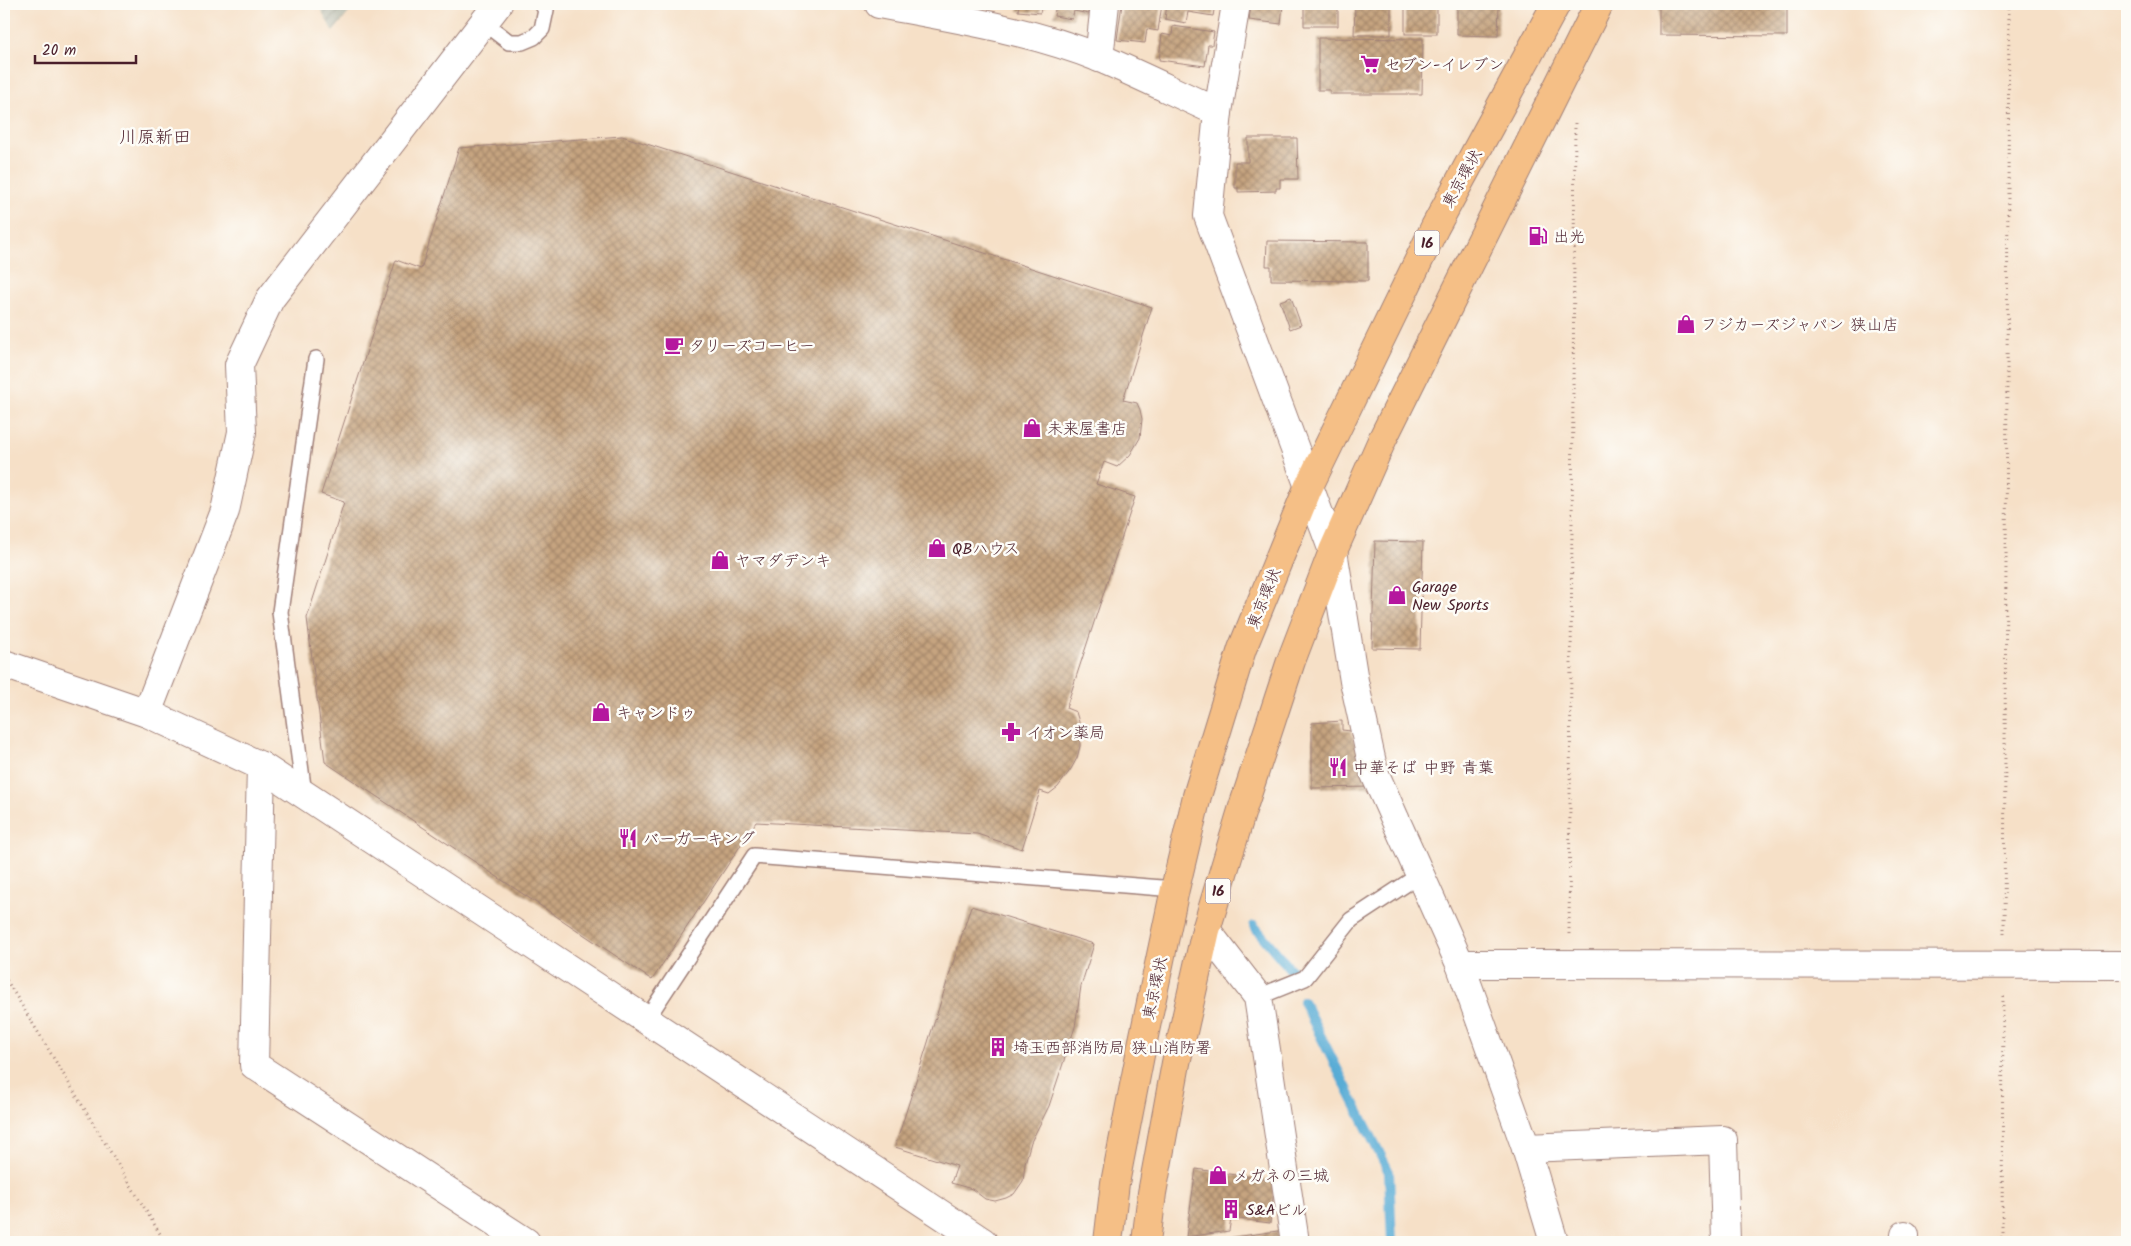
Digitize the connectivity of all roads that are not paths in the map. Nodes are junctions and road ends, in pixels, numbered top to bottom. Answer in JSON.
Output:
{"nodes":[{"id":1,"x":542,"y":4,"type":"edge"},
{"id":2,"x":879,"y":4,"type":"edge"},
{"id":3,"x":1105,"y":4,"type":"edge"},
{"id":4,"x":1236,"y":4,"type":"edge"},
{"id":5,"x":1556,"y":4,"type":"edge"},
{"id":6,"x":1599,"y":4,"type":"edge"},
{"id":7,"x":490,"y":13,"type":"edge"},
{"id":8,"x":980,"y":13,"type":"edge"},
{"id":9,"x":1099,"y":58,"type":"junction"},
{"id":10,"x":1218,"y":112,"type":"junction"},
{"id":11,"x":316,"y":359,"type":"dead end"},
{"id":12,"x":1308,"y":488,"type":"junction"},
{"id":13,"x":1333,"y":551,"type":"junction"},
{"id":14,"x":4,"y":664,"type":"edge"},
{"id":15,"x":147,"y":713,"type":"junction"},
{"id":16,"x":261,"y":766,"type":"junction"},
{"id":17,"x":304,"y":794,"type":"junction"},
{"id":18,"x":1421,"y":874,"type":"junction"},
{"id":19,"x":1175,"y":889,"type":"junction"},
{"id":20,"x":1206,"y":930,"type":"junction"},
{"id":21,"x":1460,"y":964,"type":"junction"},
{"id":22,"x":2127,"y":965,"type":"edge"},
{"id":23,"x":1258,"y":997,"type":"junction"},
{"id":24,"x":646,"y":1020,"type":"junction"},
{"id":25,"x":1526,"y":1148,"type":"junction"},
{"id":26,"x":526,"y":1242,"type":"edge"},
{"id":27,"x":983,"y":1242,"type":"edge"},
{"id":28,"x":1108,"y":1242,"type":"edge"},
{"id":29,"x":1146,"y":1242,"type":"edge"},
{"id":30,"x":1295,"y":1242,"type":"edge"},
{"id":31,"x":1554,"y":1242,"type":"edge"},
{"id":32,"x":1726,"y":1242,"type":"edge"}],
"edges":[{"from":1,"to":7,"type":"lane"},
{"from":2,"to":8,"type":"street"},
{"from":3,"to":9,"type":"street"},
{"from":4,"to":10,"type":"street"},
{"from":5,"to":12,"type":"highway","name":"東京環状","number":"16"},
{"from":6,"to":13,"type":"highway","number":"16"},
{"from":7,"to":15,"type":"street"},
{"from":8,"to":9,"type":"street"},
{"from":9,"to":10,"type":"street"},
{"from":10,"to":12,"type":"street"},
{"from":11,"to":17,"type":"lane"},
{"from":12,"to":13,"type":"street"},
{"from":12,"to":19,"type":"highway","name":"東京環状","number":"16"},
{"from":13,"to":18,"type":"street"},
{"from":13,"to":20,"type":"highway","number":"16"},
{"from":14,"to":15,"type":"street"},
{"from":15,"to":16,"type":"street"},
{"from":16,"to":17,"type":"street"},
{"from":16,"to":26,"type":"street"},
{"from":17,"to":24,"type":"street"},
{"from":18,"to":21,"type":"street"},
{"from":18,"to":23,"type":"lane"},
{"from":19,"to":24,"type":"lane"},
{"from":19,"to":28,"type":"highway","name":"東京環状","number":"16"},
{"from":20,"to":23,"type":"street"},
{"from":20,"to":29,"type":"highway","number":"16"},
{"from":21,"to":22,"type":"street"},
{"from":21,"to":25,"type":"street"},
{"from":23,"to":30,"type":"street"},
{"from":24,"to":27,"type":"street"},
{"from":25,"to":31,"type":"street"},
{"from":25,"to":32,"type":"street"}]}
